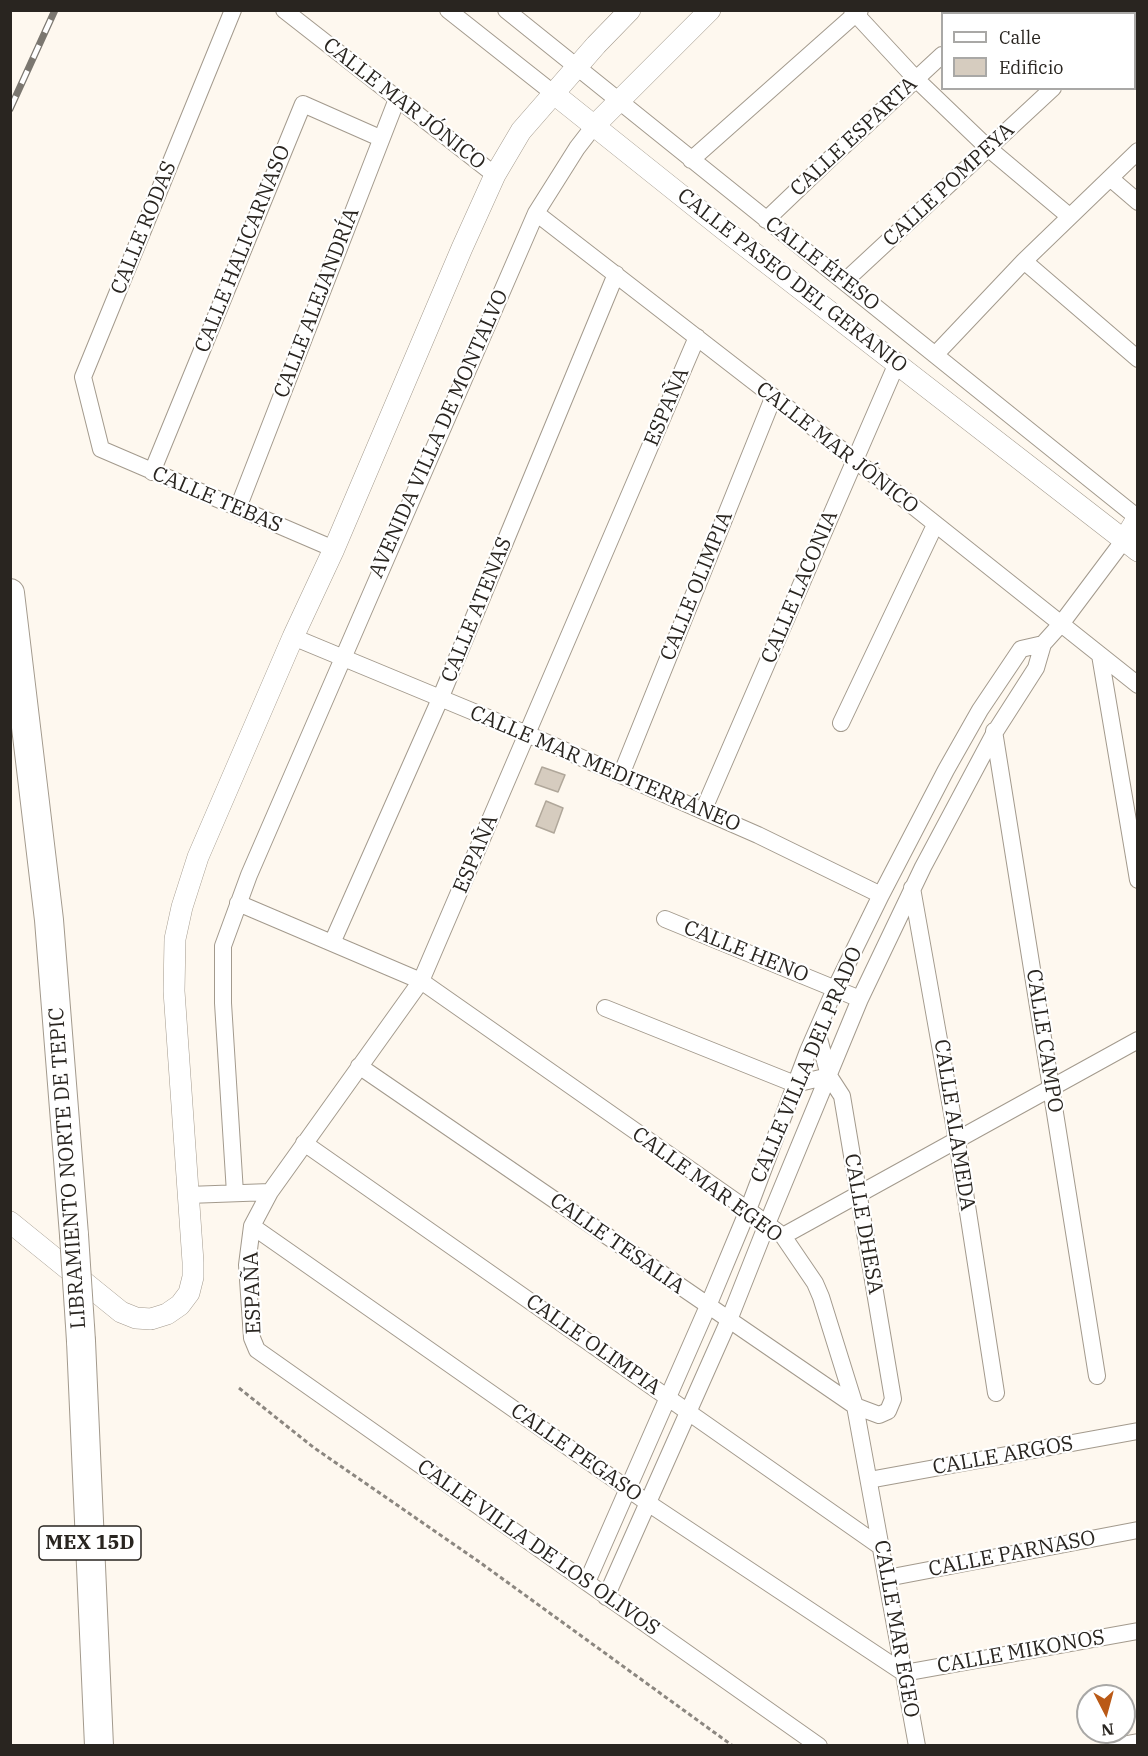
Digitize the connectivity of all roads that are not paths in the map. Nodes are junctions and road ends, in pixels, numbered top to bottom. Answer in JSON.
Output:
{"nodes":[{"id":1,"x":233,"y":10,"type":"edge"},
{"id":2,"x":284,"y":10,"type":"edge"},
{"id":3,"x":447,"y":10,"type":"edge"},
{"id":4,"x":506,"y":10,"type":"edge"},
{"id":5,"x":630,"y":10,"type":"edge"},
{"id":6,"x":710,"y":10,"type":"edge"},
{"id":7,"x":856,"y":12,"type":"edge"},
{"id":8,"x":941,"y":56,"type":"edge"},
{"id":9,"x":577,"y":66,"type":"junction"},
{"id":10,"x":916,"y":79,"type":"junction"},
{"id":11,"x":1051,"y":90,"type":"edge"},
{"id":12,"x":553,"y":93,"type":"junction"},
{"id":13,"x":397,"y":99,"type":"junction"},
{"id":14,"x":619,"y":101,"type":"junction"},
{"id":15,"x":594,"y":126,"type":"junction"},
{"id":16,"x":380,"y":138,"type":"junction"},
{"id":17,"x":988,"y":148,"type":"junction"},
{"id":18,"x":1137,"y":151,"type":"edge"},
{"id":19,"x":691,"y":160,"type":"junction"},
{"id":20,"x":495,"y":175,"type":"junction"},
{"id":21,"x":1110,"y":178,"type":"junction"},
{"id":22,"x":1137,"y":202,"type":"edge"},
{"id":23,"x":536,"y":213,"type":"junction"},
{"id":24,"x":1069,"y":216,"type":"junction"},
{"id":25,"x":766,"y":220,"type":"junction"},
{"id":26,"x":1024,"y":261,"type":"junction"},
{"id":27,"x":616,"y":274,"type":"junction"},
{"id":28,"x":844,"y":281,"type":"junction"},
{"id":29,"x":697,"y":337,"type":"junction"},
{"id":30,"x":936,"y":355,"type":"junction"},
{"id":31,"x":1137,"y":359,"type":"edge"},
{"id":32,"x":897,"y":363,"type":"junction"},
{"id":33,"x":773,"y":398,"type":"junction"},
{"id":34,"x":101,"y":449,"type":"joint"},
{"id":35,"x":855,"y":460,"type":"junction"},
{"id":36,"x":152,"y":472,"type":"junction"},
{"id":37,"x":238,"y":508,"type":"junction"},
{"id":38,"x":935,"y":525,"type":"junction"},
{"id":39,"x":1135,"y":530,"type":"edge"},
{"id":40,"x":334,"y":549,"type":"junction"},
{"id":41,"x":10,"y":593,"type":"edge"},
{"id":42,"x":1061,"y":624,"type":"junction"},
{"id":43,"x":293,"y":637,"type":"junction"},
{"id":44,"x":1043,"y":644,"type":"junction"},
{"id":45,"x":1100,"y":655,"type":"junction"},
{"id":46,"x":342,"y":658,"type":"junction"},
{"id":47,"x":1137,"y":685,"type":"edge"},
{"id":48,"x":440,"y":699,"type":"junction"},
{"id":49,"x":980,"y":710,"type":"junction"},
{"id":50,"x":841,"y":723,"type":"dead end"},
{"id":51,"x":995,"y":732,"type":"junction"},
{"id":52,"x":527,"y":734,"type":"junction"},
{"id":53,"x":621,"y":775,"type":"junction"},
{"id":54,"x":1123,"y":793,"type":"junction"},
{"id":55,"x":1137,"y":805,"type":"edge"},
{"id":56,"x":703,"y":811,"type":"junction"},
{"id":57,"x":898,"y":861,"type":"junction"},
{"id":58,"x":1137,"y":880,"type":"edge"},
{"id":59,"x":913,"y":889,"type":"junction"},
{"id":60,"x":881,"y":895,"type":"junction"},
{"id":61,"x":238,"y":903,"type":"junction"},
{"id":62,"x":665,"y":919,"type":"dead end"},
{"id":63,"x":332,"y":943,"type":"junction"},
{"id":64,"x":421,"y":981,"type":"junction"},
{"id":65,"x":835,"y":989,"type":"junction"},
{"id":66,"x":860,"y":999,"type":"junction"},
{"id":67,"x":605,"y":1008,"type":"dead end"},
{"id":68,"x":817,"y":1031,"type":"junction"},
{"id":69,"x":1137,"y":1040,"type":"edge"},
{"id":70,"x":359,"y":1066,"type":"junction"},
{"id":71,"x":830,"y":1076,"type":"junction"},
{"id":72,"x":795,"y":1084,"type":"junction"},
{"id":73,"x":1052,"y":1088,"type":"junction"},
{"id":74,"x":957,"y":1141,"type":"junction"},
{"id":75,"x":304,"y":1143,"type":"junction"},
{"id":76,"x":270,"y":1192,"type":"junction"},
{"id":77,"x":235,"y":1193,"type":"junction"},
{"id":78,"x":188,"y":1195,"type":"junction"},
{"id":79,"x":858,"y":1195,"type":"junction"},
{"id":80,"x":748,"y":1210,"type":"junction"},
{"id":81,"x":10,"y":1222,"type":"edge"},
{"id":82,"x":767,"y":1224,"type":"junction"},
{"id":83,"x":252,"y":1226,"type":"junction"},
{"id":84,"x":783,"y":1236,"type":"junction"},
{"id":85,"x":708,"y":1306,"type":"junction"},
{"id":86,"x":729,"y":1320,"type":"junction"},
{"id":87,"x":257,"y":1350,"type":"joint"},
{"id":88,"x":1097,"y":1376,"type":"dead end"},
{"id":89,"x":996,"y":1393,"type":"dead end"},
{"id":90,"x":668,"y":1398,"type":"junction"},
{"id":91,"x":855,"y":1406,"type":"junction"},
{"id":92,"x":689,"y":1412,"type":"junction"},
{"id":93,"x":879,"y":1415,"type":"joint"},
{"id":94,"x":1137,"y":1431,"type":"edge"},
{"id":95,"x":868,"y":1480,"type":"junction"},
{"id":96,"x":628,"y":1489,"type":"junction"},
{"id":97,"x":648,"y":1503,"type":"junction"},
{"id":98,"x":1137,"y":1530,"type":"edge"},
{"id":99,"x":881,"y":1547,"type":"junction"},
{"id":100,"x":887,"y":1578,"type":"junction"},
{"id":101,"x":587,"y":1582,"type":"junction"},
{"id":102,"x":606,"y":1597,"type":"junction"},
{"id":103,"x":1137,"y":1631,"type":"edge"},
{"id":104,"x":904,"y":1673,"type":"junction"},
{"id":105,"x":1137,"y":1742,"type":"edge"},
{"id":106,"x":99,"y":1746,"type":"edge"},
{"id":107,"x":819,"y":1746,"type":"edge"},
{"id":108,"x":918,"y":1746,"type":"edge"},
{"id":109,"x":1116,"y":1746,"type":"edge"}],
"edges":[{"from":1,"to":34,"type":"street","name":"CALLE RODAS"},
{"from":2,"to":13,"type":"street","name":"CALLE MAR JÓNICO"},
{"from":3,"to":12,"type":"street","name":"CALLE PASEO DEL GERANIO"},
{"from":4,"to":9,"type":"street","name":"CALLE ÉFESO"},
{"from":5,"to":9,"type":"street"},
{"from":6,"to":14,"type":"street","name":"AVENIDA VILLA DE MONTALVO"},
{"from":7,"to":10,"type":"street"},
{"from":7,"to":19,"type":"street"},
{"from":8,"to":10,"type":"street","name":"CALLE ESPARTA"},
{"from":9,"to":12,"type":"street"},
{"from":9,"to":14,"type":"street","name":"CALLE ÉFESO"},
{"from":10,"to":17,"type":"street"},
{"from":10,"to":25,"type":"street","name":"CALLE ESPARTA"},
{"from":11,"to":17,"type":"street","name":"CALLE POMPEYA"},
{"from":12,"to":15,"type":"street","name":"CALLE PASEO DEL GERANIO"},
{"from":12,"to":20,"type":"street"},
{"from":13,"to":16,"type":"street","name":"CALLE ALEJANDRÍA"},
{"from":13,"to":20,"type":"street","name":"CALLE MAR JÓNICO"},
{"from":14,"to":15,"type":"street","name":"AVENIDA VILLA DE MONTALVO"},
{"from":14,"to":19,"type":"street","name":"CALLE ÉFESO"},
{"from":15,"to":23,"type":"street","name":"AVENIDA VILLA DE MONTALVO"},
{"from":15,"to":32,"type":"street","name":"CALLE PASEO DEL GERANIO"},
{"from":16,"to":36,"type":"street","name":"CALLE HALICARNASO"},
{"from":16,"to":37,"type":"street","name":"CALLE ALEJANDRÍA"},
{"from":17,"to":24,"type":"street"},
{"from":17,"to":28,"type":"street","name":"CALLE POMPEYA"},
{"from":18,"to":21,"type":"street"},
{"from":19,"to":25,"type":"street","name":"CALLE ÉFESO"},
{"from":20,"to":40,"type":"street"},
{"from":21,"to":22,"type":"street"},
{"from":21,"to":24,"type":"street"},
{"from":23,"to":27,"type":"street","name":"CALLE MAR JÓNICO"},
{"from":23,"to":46,"type":"street","name":"AVENIDA VILLA DE MONTALVO"},
{"from":24,"to":26,"type":"street"},
{"from":25,"to":28,"type":"street","name":"CALLE ÉFESO"},
{"from":26,"to":30,"type":"street"},
{"from":26,"to":31,"type":"street"},
{"from":27,"to":29,"type":"street","name":"CALLE MAR JÓNICO"},
{"from":27,"to":48,"type":"street","name":"CALLE ATENAS"},
{"from":28,"to":30,"type":"street","name":"CALLE ÉFESO"},
{"from":29,"to":33,"type":"street","name":"CALLE MAR JÓNICO"},
{"from":29,"to":52,"type":"street","name":"ESPAÑA"},
{"from":30,"to":39,"type":"street","name":"CALLE ÉFESO"},
{"from":32,"to":35,"type":"street","name":"CALLE LACONIA"},
{"from":32,"to":39,"type":"street","name":"CALLE PASEO DEL GERANIO"},
{"from":33,"to":35,"type":"street","name":"CALLE MAR JÓNICO"},
{"from":33,"to":53,"type":"street","name":"CALLE OLIMPIA"},
{"from":34,"to":36,"type":"street","name":"CALLE TEBAS"},
{"from":35,"to":38,"type":"street","name":"CALLE MAR JÓNICO"},
{"from":35,"to":56,"type":"street","name":"CALLE LACONIA"},
{"from":36,"to":37,"type":"street","name":"CALLE TEBAS"},
{"from":37,"to":40,"type":"street","name":"CALLE TEBAS"},
{"from":38,"to":42,"type":"street","name":"CALLE MAR JÓNICO"},
{"from":38,"to":50,"type":"street"},
{"from":39,"to":42,"type":"street","name":"CALLE VILLA DEL PRADO"},
{"from":40,"to":43,"type":"street"},
{"from":41,"to":106,"type":"highway","name":"LIBRAMIENTO NORTE DE TEPIC","number":"MEX 15D","bridge":true},
{"from":42,"to":44,"type":"street","name":"CALLE VILLA DEL PRADO"},
{"from":42,"to":45,"type":"street","name":"CALLE MAR JÓNICO"},
{"from":43,"to":46,"type":"street","name":"CALLE MAR MEDITERRÁNEO"},
{"from":43,"to":78,"type":"street"},
{"from":44,"to":49,"type":"street","name":"CALLE VILLA DEL PRADO"},
{"from":44,"to":51,"type":"street","name":"CALLE VILLA DEL PRADO"},
{"from":45,"to":47,"type":"street","name":"CALLE MAR JÓNICO"},
{"from":45,"to":54,"type":"street"},
{"from":46,"to":48,"type":"street","name":"CALLE MAR MEDITERRÁNEO"},
{"from":46,"to":61,"type":"street","name":"AVENIDA VILLA DE MONTALVO"},
{"from":48,"to":52,"type":"street","name":"CALLE MAR MEDITERRÁNEO"},
{"from":48,"to":63,"type":"street","name":"CALLE ATENAS"},
{"from":49,"to":51,"type":"street","name":"CALLE CAMPO"},
{"from":49,"to":57,"type":"street","name":"CALLE VILLA DEL PRADO"},
{"from":51,"to":59,"type":"street","name":"CALLE VILLA DEL PRADO"},
{"from":51,"to":73,"type":"street","name":"CALLE CAMPO"},
{"from":52,"to":53,"type":"street","name":"CALLE MAR MEDITERRÁNEO"},
{"from":52,"to":64,"type":"street","name":"ESPAÑA"},
{"from":53,"to":56,"type":"street","name":"CALLE MAR MEDITERRÁNEO"},
{"from":54,"to":55,"type":"street"},
{"from":54,"to":58,"type":"street"},
{"from":56,"to":60,"type":"street","name":"CALLE MAR MEDITERRÁNEO"},
{"from":57,"to":59,"type":"street","name":"CALLE ALAMEDA"},
{"from":57,"to":60,"type":"street","name":"CALLE VILLA DEL PRADO"},
{"from":59,"to":66,"type":"street","name":"CALLE VILLA DEL PRADO"},
{"from":59,"to":74,"type":"street","name":"CALLE ALAMEDA"},
{"from":60,"to":65,"type":"street","name":"CALLE VILLA DEL PRADO"},
{"from":61,"to":63,"type":"street","name":"CALLE MAR EGEO"},
{"from":61,"to":77,"type":"street","name":"AVENIDA VILLA DE MONTALVO"},
{"from":62,"to":65,"type":"street","name":"CALLE HENO"},
{"from":63,"to":64,"type":"street","name":"CALLE MAR EGEO"},
{"from":64,"to":70,"type":"street","name":"ESPAÑA"},
{"from":64,"to":80,"type":"street","name":"CALLE MAR EGEO"},
{"from":65,"to":66,"type":"street","name":"CALLE HENO"},
{"from":65,"to":68,"type":"street","name":"CALLE VILLA DEL PRADO"},
{"from":66,"to":71,"type":"street","name":"CALLE VILLA DEL PRADO"},
{"from":67,"to":72,"type":"street"},
{"from":68,"to":71,"type":"street","name":"CALLE DHESA"},
{"from":68,"to":72,"type":"street","name":"CALLE VILLA DEL PRADO"},
{"from":69,"to":73,"type":"street"},
{"from":70,"to":75,"type":"street","name":"ESPAÑA"},
{"from":70,"to":85,"type":"street","name":"CALLE TESALIA"},
{"from":71,"to":72,"type":"street"},
{"from":71,"to":79,"type":"street","name":"CALLE DHESA"},
{"from":71,"to":82,"type":"street","name":"CALLE VILLA DEL PRADO"},
{"from":72,"to":80,"type":"street","name":"CALLE VILLA DEL PRADO"},
{"from":73,"to":74,"type":"street"},
{"from":73,"to":88,"type":"street","name":"CALLE CAMPO"},
{"from":74,"to":79,"type":"street"},
{"from":74,"to":89,"type":"street","name":"CALLE ALAMEDA"},
{"from":75,"to":76,"type":"street","name":"ESPAÑA"},
{"from":75,"to":90,"type":"street","name":"CALLE OLIMPIA"},
{"from":76,"to":77,"type":"street"},
{"from":76,"to":83,"type":"street","name":"ESPAÑA"},
{"from":77,"to":78,"type":"street"},
{"from":78,"to":81,"type":"street"},
{"from":79,"to":84,"type":"street"},
{"from":79,"to":93,"type":"street","name":"CALLE DHESA"},
{"from":80,"to":82,"type":"street","name":"CALLE MAR EGEO"},
{"from":80,"to":85,"type":"street","name":"CALLE VILLA DEL PRADO"},
{"from":82,"to":84,"type":"street","name":"CALLE MAR EGEO"},
{"from":82,"to":86,"type":"street","name":"CALLE VILLA DEL PRADO"},
{"from":83,"to":87,"type":"street","name":"ESPAÑA"},
{"from":83,"to":96,"type":"street","name":"CALLE PEGASO"},
{"from":84,"to":91,"type":"street","name":"CALLE MAR EGEO"},
{"from":85,"to":86,"type":"street","name":"CALLE TESALIA"},
{"from":85,"to":90,"type":"street","name":"CALLE VILLA DEL PRADO"},
{"from":86,"to":91,"type":"street","name":"CALLE TESALIA"},
{"from":86,"to":92,"type":"street","name":"CALLE VILLA DEL PRADO"},
{"from":87,"to":101,"type":"street","name":"CALLE VILLA DE LOS OLIVOS"},
{"from":90,"to":92,"type":"street","name":"CALLE OLIMPIA"},
{"from":90,"to":96,"type":"street","name":"CALLE VILLA DEL PRADO"},
{"from":91,"to":93,"type":"street","name":"CALLE TESALIA"},
{"from":91,"to":95,"type":"street","name":"CALLE MAR EGEO"},
{"from":92,"to":97,"type":"street","name":"CALLE VILLA DEL PRADO"},
{"from":92,"to":99,"type":"street","name":"CALLE OLIMPIA"},
{"from":94,"to":95,"type":"street","name":"CALLE ARGOS"},
{"from":95,"to":99,"type":"street","name":"CALLE MAR EGEO"},
{"from":96,"to":97,"type":"street","name":"CALLE PEGASO"},
{"from":96,"to":101,"type":"street","name":"CALLE VILLA DEL PRADO"},
{"from":97,"to":102,"type":"street","name":"CALLE VILLA DEL PRADO"},
{"from":97,"to":104,"type":"street","name":"CALLE PEGASO"},
{"from":98,"to":100,"type":"street","name":"CALLE PARNASO"},
{"from":99,"to":100,"type":"street","name":"CALLE MAR EGEO"},
{"from":100,"to":104,"type":"street","name":"CALLE MAR EGEO"},
{"from":101,"to":102,"type":"street","name":"CALLE VILLA DE LOS OLIVOS"},
{"from":102,"to":107,"type":"street","name":"CALLE VILLA DE LOS OLIVOS"},
{"from":103,"to":104,"type":"street","name":"CALLE MIKONOS"},
{"from":104,"to":108,"type":"street","name":"CALLE MAR EGEO"},
{"from":105,"to":109,"type":"street"}]}
